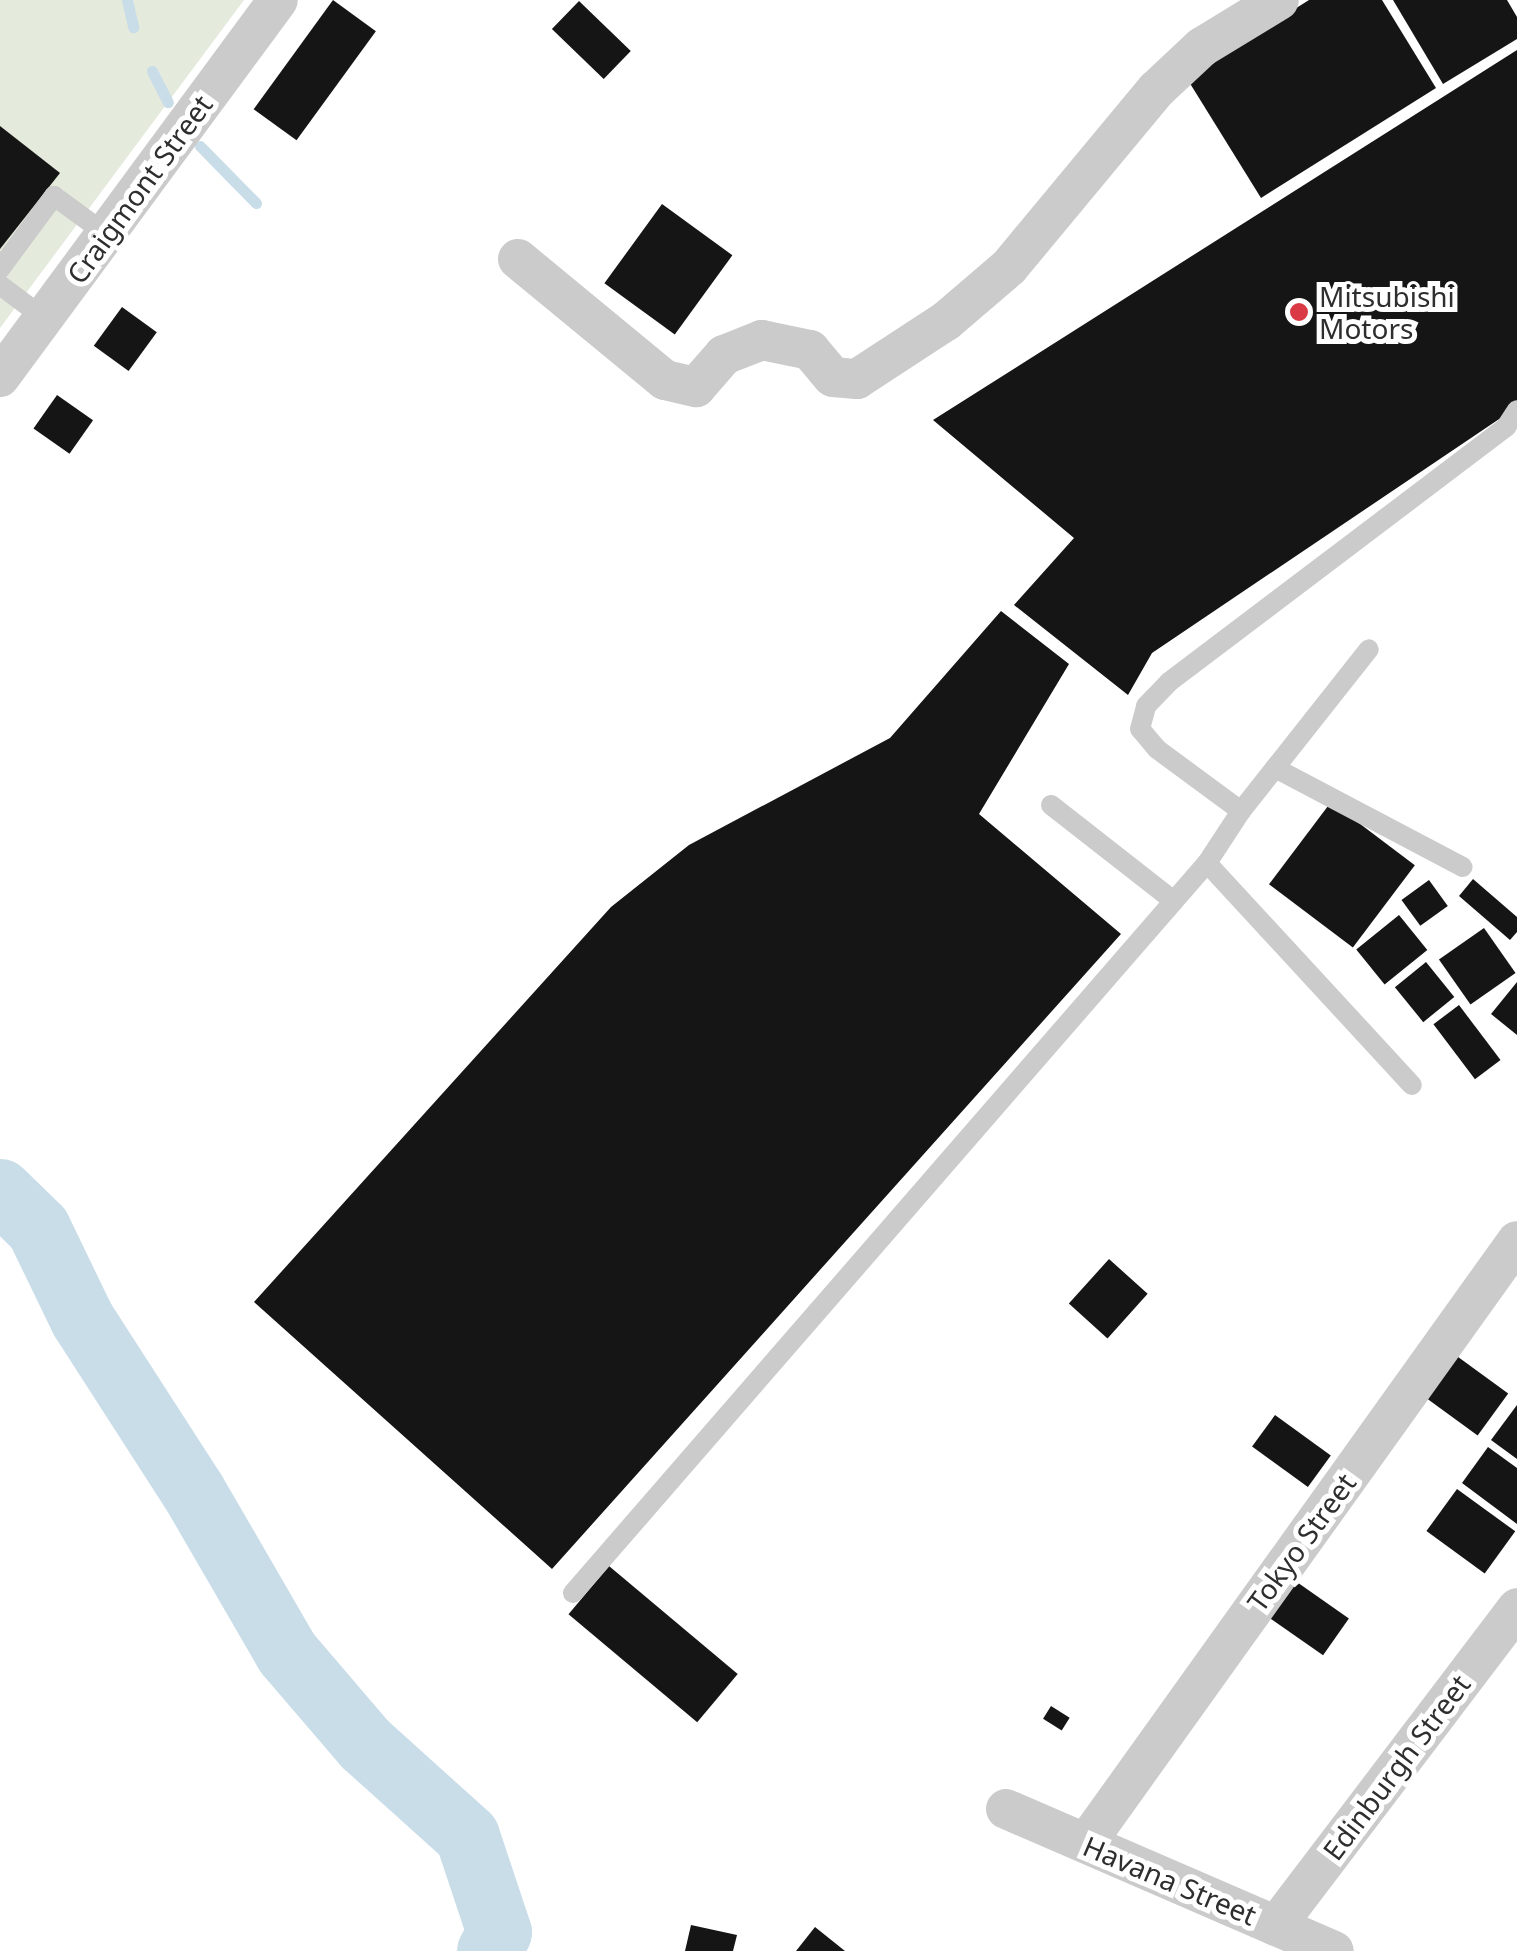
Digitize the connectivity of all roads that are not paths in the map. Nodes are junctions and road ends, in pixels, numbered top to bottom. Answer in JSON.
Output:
{"nodes":[{"id":1,"x":278,"y":0,"type":"edge"},
{"id":2,"x":1280,"y":0,"type":"edge"},
{"id":3,"x":106,"y":234,"type":"junction"},
{"id":4,"x":518,"y":260,"type":"dead end"},
{"id":5,"x":0,"y":270,"type":"edge"},
{"id":6,"x":0,"y":285,"type":"edge"},
{"id":7,"x":44,"y":318,"type":"junction"},
{"id":8,"x":0,"y":378,"type":"edge"},
{"id":9,"x":1517,"y":410,"type":"edge"},
{"id":10,"x":1368,"y":650,"type":"dead end"},
{"id":11,"x":1275,"y":768,"type":"junction"},
{"id":12,"x":1052,"y":805,"type":"dead end"},
{"id":13,"x":1242,"y":811,"type":"junction"},
{"id":14,"x":1207,"y":863,"type":"junction"},
{"id":15,"x":1463,"y":868,"type":"dead end"},
{"id":16,"x":1174,"y":901,"type":"junction"},
{"id":17,"x":1412,"y":1085,"type":"dead end"},
{"id":18,"x":1517,"y":1240,"type":"edge"},
{"id":19,"x":574,"y":1593,"type":"dead end"},
{"id":20,"x":1517,"y":1608,"type":"edge"},
{"id":21,"x":1006,"y":1810,"type":"dead end"},
{"id":22,"x":1086,"y":1843,"type":"junction"},
{"id":23,"x":1276,"y":1926,"type":"junction"},
{"id":24,"x":1334,"y":1951,"type":"edge"}],
"edges":[{"from":1,"to":3,"type":"street","name":"Craigmont Street"},
{"from":2,"to":4,"type":"street"},
{"from":3,"to":5,"type":"lane"},
{"from":3,"to":7,"type":"street","name":"Craigmont Street"},
{"from":6,"to":7,"type":"lane"},
{"from":7,"to":8,"type":"street","name":"Craigmont Street"},
{"from":9,"to":13,"type":"lane"},
{"from":10,"to":11,"type":"lane"},
{"from":11,"to":13,"type":"lane"},
{"from":11,"to":15,"type":"lane"},
{"from":12,"to":16,"type":"lane"},
{"from":13,"to":14,"type":"lane"},
{"from":14,"to":16,"type":"lane"},
{"from":14,"to":17,"type":"lane"},
{"from":16,"to":19,"type":"lane"},
{"from":18,"to":22,"type":"street","name":"Tokyo Street"},
{"from":20,"to":23,"type":"street","name":"Edinburgh Street"},
{"from":21,"to":22,"type":"street","name":"Havana Street"},
{"from":22,"to":23,"type":"street","name":"Havana Street"},
{"from":23,"to":24,"type":"street","name":"Havana Street"}]}
